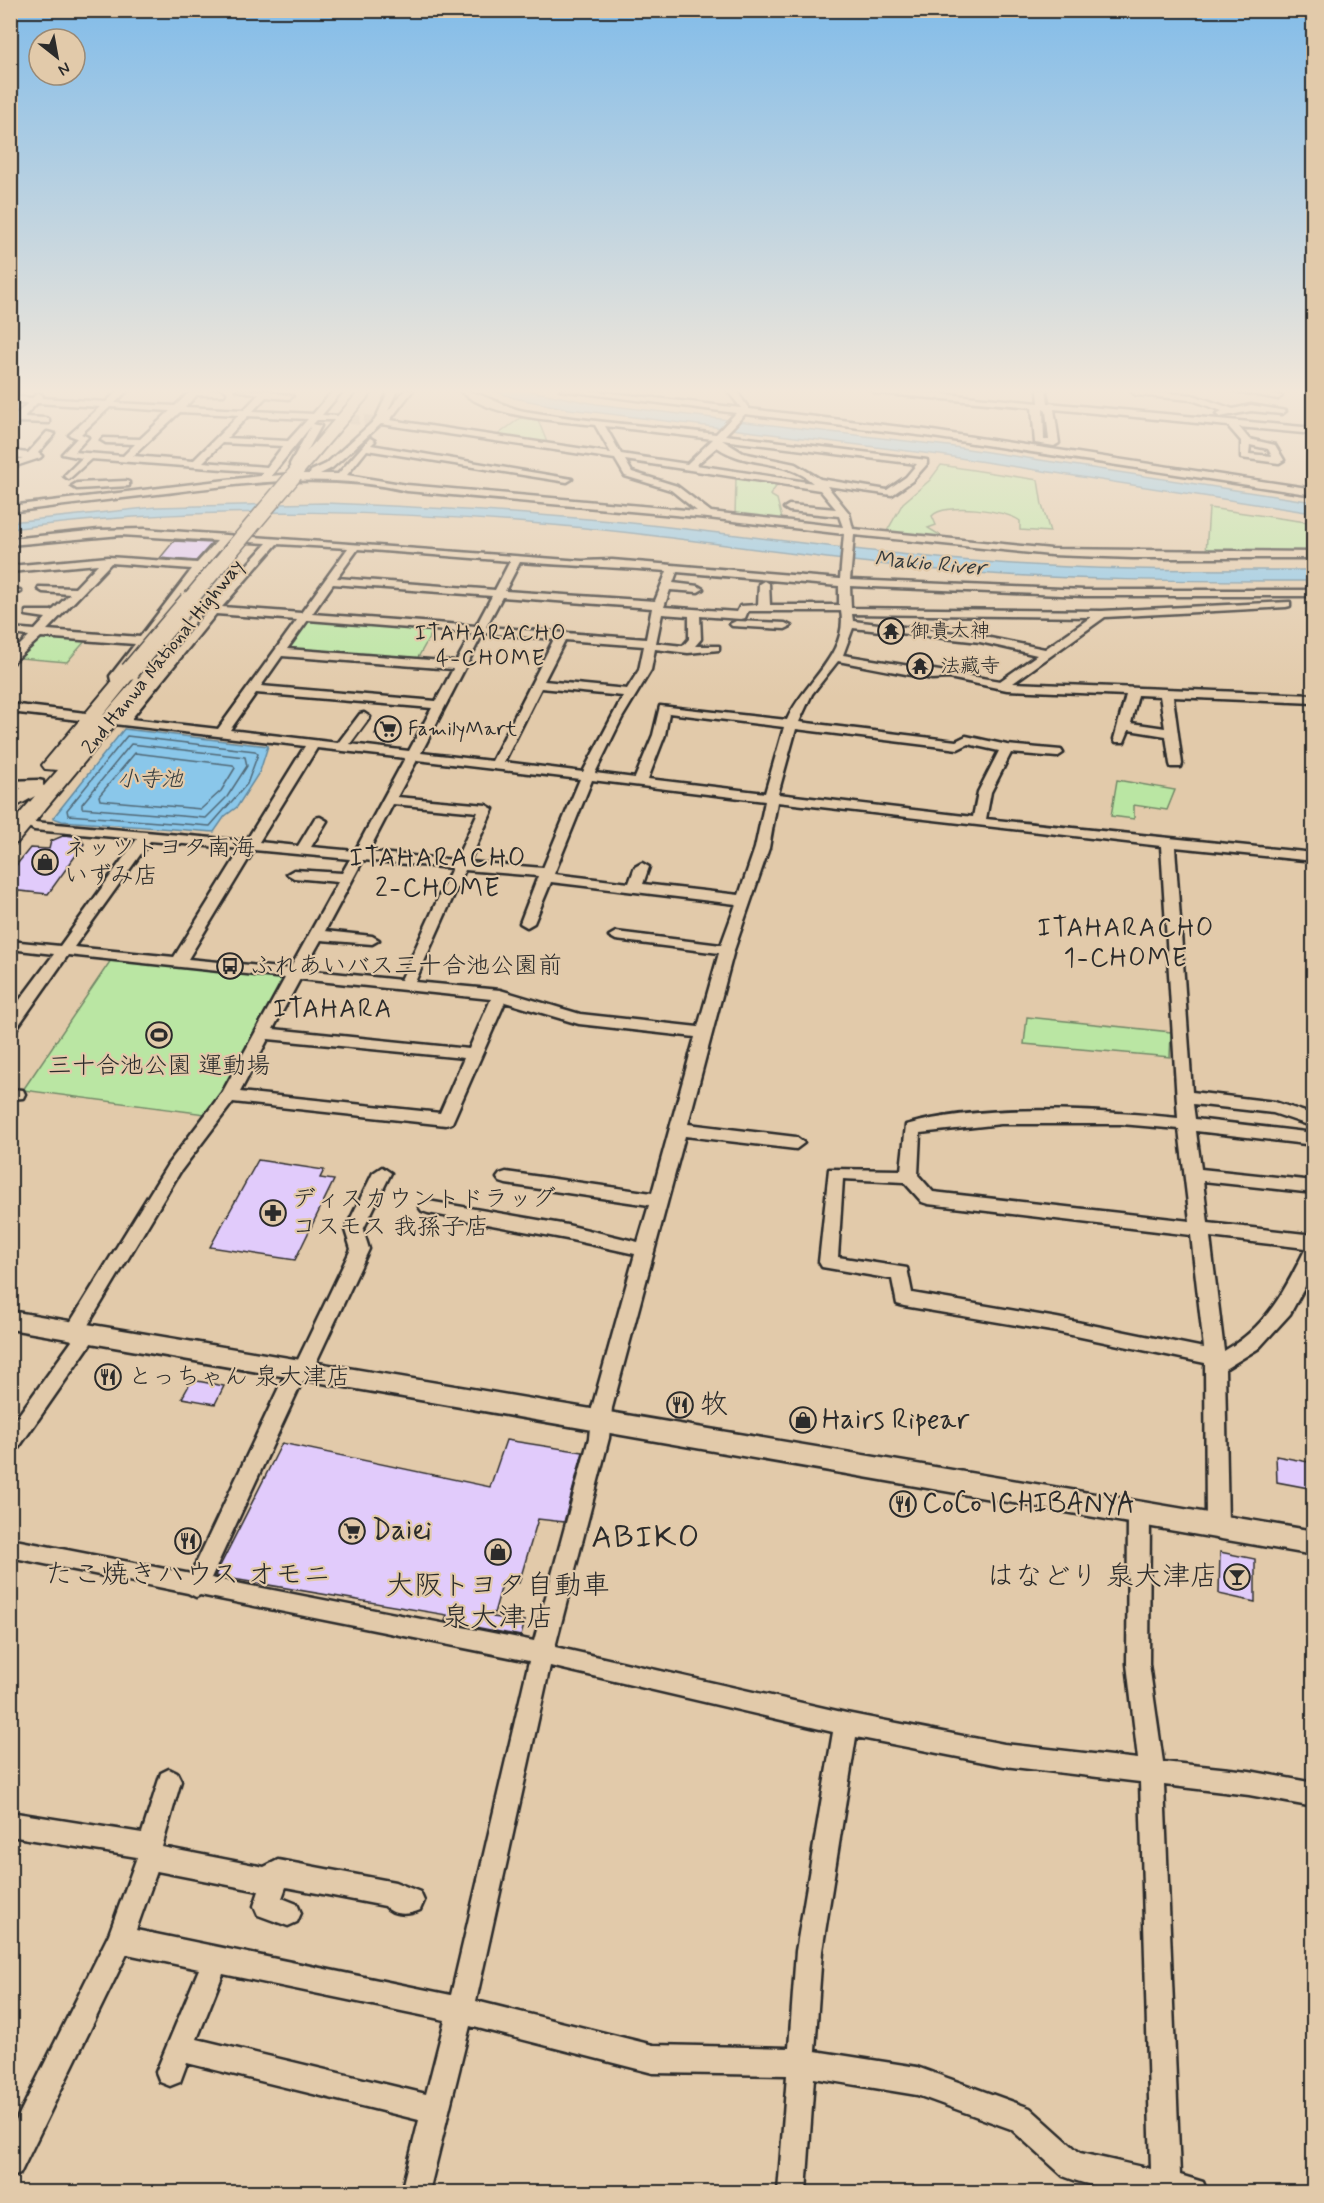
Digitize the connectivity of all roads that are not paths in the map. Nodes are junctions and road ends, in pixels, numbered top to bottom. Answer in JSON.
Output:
{"nodes":[{"id":1,"x":73,"y":493,"type":"edge"},
{"id":2,"x":104,"y":493,"type":"edge"},
{"id":3,"x":125,"y":493,"type":"edge"},
{"id":4,"x":287,"y":493,"type":"edge"},
{"id":5,"x":289,"y":493,"type":"edge"},
{"id":6,"x":477,"y":493,"type":"edge"},
{"id":7,"x":517,"y":493,"type":"edge"},
{"id":8,"x":562,"y":493,"type":"edge"},
{"id":9,"x":680,"y":493,"type":"edge"},
{"id":10,"x":826,"y":493,"type":"edge"},
{"id":11,"x":560,"y":496,"type":"junction"},
{"id":12,"x":94,"y":497,"type":"junction"},
{"id":13,"x":57,"y":502,"type":"junction"},
{"id":14,"x":590,"y":503,"type":"junction"},
{"id":15,"x":794,"y":507,"type":"dead end"},
{"id":16,"x":10,"y":509,"type":"edge"},
{"id":17,"x":843,"y":513,"type":"junction"},
{"id":18,"x":708,"y":515,"type":"junction"},
{"id":19,"x":851,"y":535,"type":"junction"},
{"id":20,"x":225,"y":538,"type":"junction"},
{"id":21,"x":10,"y":542,"type":"edge"},
{"id":22,"x":274,"y":542,"type":"junction"},
{"id":23,"x":355,"y":546,"type":"junction"},
{"id":24,"x":1314,"y":555,"type":"edge"},
{"id":25,"x":108,"y":560,"type":"junction"},
{"id":26,"x":516,"y":560,"type":"junction"},
{"id":27,"x":200,"y":566,"type":"junction"},
{"id":28,"x":673,"y":568,"type":"junction"},
{"id":29,"x":10,"y":569,"type":"edge"},
{"id":30,"x":846,"y":580,"type":"junction"},
{"id":31,"x":330,"y":581,"type":"junction"},
{"id":32,"x":764,"y":584,"type":"dead end"},
{"id":33,"x":667,"y":586,"type":"junction"},
{"id":34,"x":43,"y":589,"type":"dead end"},
{"id":35,"x":698,"y":589,"type":"dead end"},
{"id":36,"x":79,"y":591,"type":"junction"},
{"id":37,"x":499,"y":593,"type":"junction"},
{"id":38,"x":1314,"y":593,"type":"edge"},
{"id":39,"x":1314,"y":600,"type":"edge"},
{"id":40,"x":658,"y":607,"type":"junction"},
{"id":41,"x":764,"y":609,"type":"junction"},
{"id":42,"x":847,"y":609,"type":"junction"},
{"id":43,"x":214,"y":610,"type":"junction"},
{"id":44,"x":30,"y":613,"type":"dead end"},
{"id":45,"x":694,"y":613,"type":"junction"},
{"id":46,"x":56,"y":615,"type":"junction"},
{"id":47,"x":1102,"y":615,"type":"junction"},
{"id":48,"x":303,"y":617,"type":"junction"},
{"id":49,"x":736,"y":623,"type":"junction"},
{"id":50,"x":848,"y":624,"type":"junction"},
{"id":51,"x":784,"y":626,"type":"dead end"},
{"id":52,"x":479,"y":630,"type":"junction"},
{"id":53,"x":10,"y":631,"type":"edge"},
{"id":54,"x":38,"y":633,"type":"junction"},
{"id":55,"x":561,"y":636,"type":"junction"},
{"id":56,"x":141,"y":641,"type":"junction"},
{"id":57,"x":649,"y":645,"type":"junction"},
{"id":58,"x":715,"y":648,"type":"dead end"},
{"id":59,"x":687,"y":650,"type":"junction"},
{"id":60,"x":280,"y":652,"type":"junction"},
{"id":61,"x":1045,"y":653,"type":"junction"},
{"id":62,"x":835,"y":657,"type":"junction"},
{"id":63,"x":10,"y":662,"type":"edge"},
{"id":64,"x":460,"y":666,"type":"junction"},
{"id":65,"x":124,"y":678,"type":"junction"},
{"id":66,"x":537,"y":684,"type":"junction"},
{"id":67,"x":1002,"y":685,"type":"junction"},
{"id":68,"x":253,"y":689,"type":"junction"},
{"id":69,"x":629,"y":693,"type":"junction"},
{"id":70,"x":1133,"y":693,"type":"junction"},
{"id":71,"x":1166,"y":693,"type":"junction"},
{"id":72,"x":1314,"y":699,"type":"edge"},
{"id":73,"x":439,"y":705,"type":"junction"},
{"id":74,"x":10,"y":708,"type":"edge"},
{"id":75,"x":89,"y":717,"type":"junction"},
{"id":76,"x":364,"y":717,"type":"dead end"},
{"id":77,"x":112,"y":719,"type":"junction"},
{"id":78,"x":792,"y":724,"type":"junction"},
{"id":79,"x":1124,"y":726,"type":"junction"},
{"id":80,"x":222,"y":732,"type":"junction"},
{"id":81,"x":1172,"y":733,"type":"junction"},
{"id":82,"x":1120,"y":739,"type":"dead end"},
{"id":83,"x":314,"y":742,"type":"junction"},
{"id":84,"x":343,"y":745,"type":"junction"},
{"id":85,"x":1007,"y":749,"type":"junction"},
{"id":86,"x":1057,"y":753,"type":"dead end"},
{"id":87,"x":414,"y":754,"type":"junction"},
{"id":88,"x":497,"y":764,"type":"junction"},
{"id":89,"x":1176,"y":764,"type":"dead end"},
{"id":90,"x":588,"y":775,"type":"junction"},
{"id":91,"x":640,"y":783,"type":"junction"},
{"id":92,"x":10,"y":785,"type":"edge"},
{"id":93,"x":41,"y":788,"type":"junction"},
{"id":94,"x":772,"y":796,"type":"junction"},
{"id":95,"x":390,"y":800,"type":"junction"},
{"id":96,"x":10,"y":804,"type":"edge"},
{"id":97,"x":10,"y":817,"type":"edge"},
{"id":98,"x":320,"y":821,"type":"dead end"},
{"id":99,"x":979,"y":821,"type":"junction"},
{"id":100,"x":34,"y":826,"type":"junction"},
{"id":101,"x":146,"y":836,"type":"junction"},
{"id":102,"x":10,"y":839,"type":"edge"},
{"id":103,"x":1168,"y":843,"type":"junction"},
{"id":104,"x":250,"y":846,"type":"junction"},
{"id":105,"x":302,"y":851,"type":"junction"},
{"id":106,"x":10,"y":856,"type":"edge"},
{"id":107,"x":359,"y":857,"type":"junction"},
{"id":108,"x":1314,"y":857,"type":"edge"},
{"id":109,"x":460,"y":866,"type":"junction"},
{"id":110,"x":642,"y":867,"type":"dead end"},
{"id":111,"x":294,"y":873,"type":"dead end"},
{"id":112,"x":546,"y":875,"type":"junction"},
{"id":113,"x":347,"y":878,"type":"junction"},
{"id":114,"x":635,"y":886,"type":"junction"},
{"id":115,"x":742,"y":900,"type":"junction"},
{"id":116,"x":527,"y":923,"type":"dead end"},
{"id":117,"x":316,"y":935,"type":"junction"},
{"id":118,"x":616,"y":936,"type":"dead end"},
{"id":119,"x":372,"y":940,"type":"dead end"},
{"id":120,"x":10,"y":945,"type":"edge"},
{"id":121,"x":64,"y":950,"type":"junction"},
{"id":122,"x":727,"y":950,"type":"junction"},
{"id":123,"x":178,"y":962,"type":"junction"},
{"id":124,"x":296,"y":973,"type":"junction"},
{"id":125,"x":406,"y":985,"type":"junction"},
{"id":126,"x":500,"y":995,"type":"junction"},
{"id":127,"x":10,"y":1025,"type":"edge"},
{"id":128,"x":263,"y":1033,"type":"junction"},
{"id":129,"x":704,"y":1033,"type":"junction"},
{"id":130,"x":472,"y":1054,"type":"junction"},
{"id":131,"x":229,"y":1096,"type":"junction"},
{"id":132,"x":1184,"y":1097,"type":"junction"},
{"id":133,"x":1314,"y":1120,"type":"edge"},
{"id":134,"x":1187,"y":1124,"type":"junction"},
{"id":135,"x":678,"y":1129,"type":"junction"},
{"id":136,"x":1314,"y":1139,"type":"edge"},
{"id":137,"x":796,"y":1143,"type":"dead end"},
{"id":138,"x":382,"y":1173,"type":"dead end"},
{"id":139,"x":1194,"y":1174,"type":"junction"},
{"id":140,"x":909,"y":1176,"type":"junction"},
{"id":141,"x":506,"y":1178,"type":"dead end"},
{"id":142,"x":1314,"y":1187,"type":"edge"},
{"id":143,"x":659,"y":1200,"type":"junction"},
{"id":144,"x":438,"y":1205,"type":"dead end"},
{"id":145,"x":1201,"y":1229,"type":"junction"},
{"id":146,"x":1314,"y":1242,"type":"edge"},
{"id":147,"x":1314,"y":1249,"type":"edge"},
{"id":148,"x":646,"y":1250,"type":"junction"},
{"id":149,"x":10,"y":1320,"type":"edge"},
{"id":150,"x":75,"y":1331,"type":"junction"},
{"id":151,"x":1214,"y":1362,"type":"junction"},
{"id":152,"x":302,"y":1371,"type":"junction"},
{"id":153,"x":600,"y":1422,"type":"junction"},
{"id":154,"x":10,"y":1444,"type":"edge"},
{"id":155,"x":1139,"y":1515,"type":"junction"},
{"id":156,"x":1217,"y":1526,"type":"junction"},
{"id":157,"x":1314,"y":1542,"type":"edge"},
{"id":158,"x":10,"y":1548,"type":"edge"},
{"id":159,"x":196,"y":1587,"type":"junction"},
{"id":160,"x":542,"y":1653,"type":"junction"},
{"id":161,"x":846,"y":1724,"type":"junction"},
{"id":162,"x":1152,"y":1772,"type":"junction"},
{"id":163,"x":169,"y":1781,"type":"dead end"},
{"id":164,"x":1314,"y":1795,"type":"edge"},
{"id":165,"x":10,"y":1824,"type":"edge"},
{"id":166,"x":150,"y":1852,"type":"junction"},
{"id":167,"x":278,"y":1873,"type":"junction"},
{"id":168,"x":411,"y":1901,"type":"dead end"},
{"id":169,"x":288,"y":1913,"type":"dead end"},
{"id":170,"x":120,"y":1940,"type":"junction"},
{"id":171,"x":216,"y":1960,"type":"junction"},
{"id":172,"x":461,"y":2010,"type":"junction"},
{"id":173,"x":801,"y":2062,"type":"junction"},
{"id":174,"x":436,"y":2110,"type":"junction"},
{"id":175,"x":10,"y":2164,"type":"edge"},
{"id":176,"x":1166,"y":2190,"type":"edge"},
{"id":177,"x":415,"y":2193,"type":"edge"},
{"id":178,"x":792,"y":2193,"type":"edge"},
{"id":179,"x":1193,"y":2193,"type":"edge"}],
"edges":[{"from":1,"to":13,"type":"street"},
{"from":2,"to":12,"type":"street"},
{"from":3,"to":12,"type":"street"},
{"from":4,"to":65,"type":"highway","name":"2nd Hanwa National Highway","bridge":true},
{"from":5,"to":77,"type":"highway","name":"2nd Hanwa National Highway"},
{"from":6,"to":14,"type":"street"},
{"from":7,"to":11,"type":"street"},
{"from":8,"to":11,"type":"street"},
{"from":9,"to":18,"type":"street"},
{"from":10,"to":17,"type":"street"},
{"from":11,"to":14,"type":"street"},
{"from":12,"to":13,"type":"street"},
{"from":13,"to":16,"type":"street"},
{"from":14,"to":18,"type":"street"},
{"from":15,"to":17,"type":"street"},
{"from":17,"to":19,"type":"street"},
{"from":18,"to":19,"type":"street"},
{"from":19,"to":24,"type":"street"},
{"from":19,"to":30,"type":"street"},
{"from":20,"to":21,"type":"street"},
{"from":20,"to":22,"type":"street"},
{"from":20,"to":27,"type":"street"},
{"from":22,"to":23,"type":"street"},
{"from":22,"to":43,"type":"street"},
{"from":23,"to":26,"type":"street"},
{"from":23,"to":31,"type":"street"},
{"from":25,"to":27,"type":"street"},
{"from":25,"to":29,"type":"street"},
{"from":25,"to":36,"type":"street"},
{"from":26,"to":28,"type":"street"},
{"from":26,"to":37,"type":"street"},
{"from":27,"to":56,"type":"street"},
{"from":28,"to":30,"type":"street"},
{"from":28,"to":33,"type":"street"},
{"from":30,"to":38,"type":"street"},
{"from":30,"to":42,"type":"street"},
{"from":31,"to":37,"type":"street"},
{"from":31,"to":48,"type":"street"},
{"from":32,"to":41,"type":"street"},
{"from":33,"to":35,"type":"street"},
{"from":33,"to":40,"type":"street"},
{"from":34,"to":36,"type":"street"},
{"from":36,"to":46,"type":"street"},
{"from":37,"to":40,"type":"street"},
{"from":37,"to":52,"type":"street"},
{"from":39,"to":47,"type":"street"},
{"from":40,"to":45,"type":"street"},
{"from":40,"to":57,"type":"street"},
{"from":41,"to":42,"type":"street"},
{"from":41,"to":49,"type":"street"},
{"from":42,"to":47,"type":"street"},
{"from":42,"to":50,"type":"street"},
{"from":43,"to":48,"type":"street"},
{"from":43,"to":77,"type":"street"},
{"from":44,"to":46,"type":"street"},
{"from":45,"to":49,"type":"street"},
{"from":45,"to":59,"type":"street"},
{"from":46,"to":54,"type":"street"},
{"from":47,"to":61,"type":"street"},
{"from":48,"to":52,"type":"street"},
{"from":48,"to":60,"type":"street"},
{"from":49,"to":51,"type":"street"},
{"from":50,"to":61,"type":"street"},
{"from":50,"to":62,"type":"street"},
{"from":52,"to":55,"type":"street"},
{"from":52,"to":64,"type":"street"},
{"from":53,"to":54,"type":"street"},
{"from":54,"to":56,"type":"street"},
{"from":54,"to":63,"type":"street"},
{"from":55,"to":57,"type":"street"},
{"from":55,"to":66,"type":"street"},
{"from":56,"to":65,"type":"street"},
{"from":57,"to":59,"type":"street"},
{"from":57,"to":69,"type":"street"},
{"from":58,"to":59,"type":"street"},
{"from":60,"to":64,"type":"street"},
{"from":60,"to":68,"type":"street"},
{"from":61,"to":67,"type":"street"},
{"from":62,"to":67,"type":"street"},
{"from":62,"to":78,"type":"street"},
{"from":64,"to":73,"type":"street"},
{"from":65,"to":75,"type":"highway","name":"2nd Hanwa National Highway"},
{"from":66,"to":69,"type":"street"},
{"from":66,"to":88,"type":"street"},
{"from":67,"to":70,"type":"street"},
{"from":68,"to":73,"type":"street"},
{"from":68,"to":80,"type":"street"},
{"from":69,"to":90,"type":"street"},
{"from":70,"to":71,"type":"street"},
{"from":70,"to":79,"type":"street"},
{"from":71,"to":72,"type":"street"},
{"from":71,"to":81,"type":"street"},
{"from":73,"to":87,"type":"street"},
{"from":74,"to":75,"type":"street"},
{"from":75,"to":77,"type":"street"},
{"from":75,"to":93,"type":"highway","name":"2nd Hanwa National Highway"},
{"from":76,"to":84,"type":"street"},
{"from":77,"to":80,"type":"street"},
{"from":77,"to":93,"type":"highway","name":"2nd Hanwa National Highway"},
{"from":78,"to":85,"type":"street"},
{"from":78,"to":91,"type":"street"},
{"from":78,"to":94,"type":"street"},
{"from":79,"to":81,"type":"street"},
{"from":79,"to":82,"type":"street"},
{"from":80,"to":83,"type":"street"},
{"from":81,"to":89,"type":"street"},
{"from":83,"to":84,"type":"street"},
{"from":83,"to":104,"type":"street"},
{"from":84,"to":87,"type":"street"},
{"from":85,"to":86,"type":"street"},
{"from":85,"to":99,"type":"street"},
{"from":87,"to":88,"type":"street"},
{"from":87,"to":95,"type":"street"},
{"from":88,"to":90,"type":"street"},
{"from":90,"to":91,"type":"street"},
{"from":90,"to":112,"type":"street"},
{"from":91,"to":94,"type":"street"},
{"from":92,"to":93,"type":"street"},
{"from":93,"to":96,"type":"highway"},
{"from":93,"to":97,"type":"highway","name":"2nd Hanwa National Highway"},
{"from":93,"to":100,"type":"highway"},
{"from":93,"to":102,"type":"highway","name":"2nd Hanwa National Highway"},
{"from":94,"to":99,"type":"street"},
{"from":94,"to":115,"type":"street"},
{"from":95,"to":107,"type":"street"},
{"from":95,"to":109,"type":"street"},
{"from":98,"to":105,"type":"street"},
{"from":99,"to":103,"type":"street"},
{"from":100,"to":101,"type":"street"},
{"from":100,"to":106,"type":"highway"},
{"from":101,"to":104,"type":"street"},
{"from":101,"to":121,"type":"street"},
{"from":103,"to":108,"type":"street"},
{"from":103,"to":132,"type":"street"},
{"from":104,"to":105,"type":"street"},
{"from":104,"to":123,"type":"street"},
{"from":105,"to":107,"type":"street"},
{"from":107,"to":109,"type":"street"},
{"from":107,"to":113,"type":"street"},
{"from":109,"to":112,"type":"street"},
{"from":109,"to":125,"type":"street"},
{"from":110,"to":114,"type":"street"},
{"from":111,"to":113,"type":"street"},
{"from":112,"to":114,"type":"street"},
{"from":112,"to":116,"type":"street"},
{"from":113,"to":117,"type":"street"},
{"from":114,"to":115,"type":"street"},
{"from":115,"to":122,"type":"street"},
{"from":117,"to":119,"type":"street"},
{"from":117,"to":124,"type":"street"},
{"from":118,"to":122,"type":"street"},
{"from":120,"to":121,"type":"street"},
{"from":121,"to":123,"type":"street"},
{"from":121,"to":127,"type":"street"},
{"from":122,"to":129,"type":"street"},
{"from":123,"to":124,"type":"street"},
{"from":124,"to":125,"type":"street"},
{"from":124,"to":128,"type":"street"},
{"from":125,"to":126,"type":"street"},
{"from":126,"to":129,"type":"street"},
{"from":126,"to":130,"type":"street"},
{"from":128,"to":130,"type":"street"},
{"from":128,"to":131,"type":"street"},
{"from":129,"to":135,"type":"street"},
{"from":130,"to":131,"type":"street"},
{"from":131,"to":150,"type":"street"},
{"from":132,"to":133,"type":"street"},
{"from":132,"to":134,"type":"street"},
{"from":134,"to":136,"type":"street"},
{"from":134,"to":139,"type":"street"},
{"from":134,"to":140,"type":"street"},
{"from":135,"to":137,"type":"street"},
{"from":135,"to":143,"type":"street"},
{"from":138,"to":152,"type":"street"},
{"from":139,"to":142,"type":"street"},
{"from":139,"to":145,"type":"street"},
{"from":140,"to":145,"type":"street"},
{"from":140,"to":151,"type":"street"},
{"from":141,"to":143,"type":"street"},
{"from":143,"to":148,"type":"street"},
{"from":144,"to":148,"type":"street"},
{"from":145,"to":146,"type":"street"},
{"from":145,"to":151,"type":"street"},
{"from":147,"to":151,"type":"street"},
{"from":148,"to":153,"type":"street"},
{"from":149,"to":150,"type":"main road"},
{"from":150,"to":152,"type":"main road"},
{"from":150,"to":154,"type":"street"},
{"from":151,"to":156,"type":"street"},
{"from":152,"to":153,"type":"main road"},
{"from":152,"to":159,"type":"street"},
{"from":153,"to":155,"type":"main road"},
{"from":153,"to":160,"type":"street"},
{"from":155,"to":156,"type":"main road"},
{"from":155,"to":162,"type":"street"},
{"from":156,"to":157,"type":"main road"},
{"from":158,"to":159,"type":"street"},
{"from":159,"to":160,"type":"street"},
{"from":160,"to":161,"type":"street"},
{"from":160,"to":172,"type":"street"},
{"from":161,"to":162,"type":"street"},
{"from":161,"to":173,"type":"street"},
{"from":162,"to":164,"type":"street"},
{"from":162,"to":176,"type":"street"},
{"from":163,"to":166,"type":"street"},
{"from":165,"to":166,"type":"street"},
{"from":166,"to":167,"type":"street"},
{"from":166,"to":170,"type":"street"},
{"from":167,"to":168,"type":"street"},
{"from":167,"to":169,"type":"street"},
{"from":170,"to":171,"type":"street"},
{"from":170,"to":175,"type":"street"},
{"from":171,"to":172,"type":"street"},
{"from":171,"to":174,"type":"street"},
{"from":172,"to":173,"type":"street"},
{"from":172,"to":174,"type":"street"},
{"from":173,"to":176,"type":"street"},
{"from":173,"to":178,"type":"street"},
{"from":174,"to":177,"type":"street"},
{"from":176,"to":179,"type":"street"}]}
